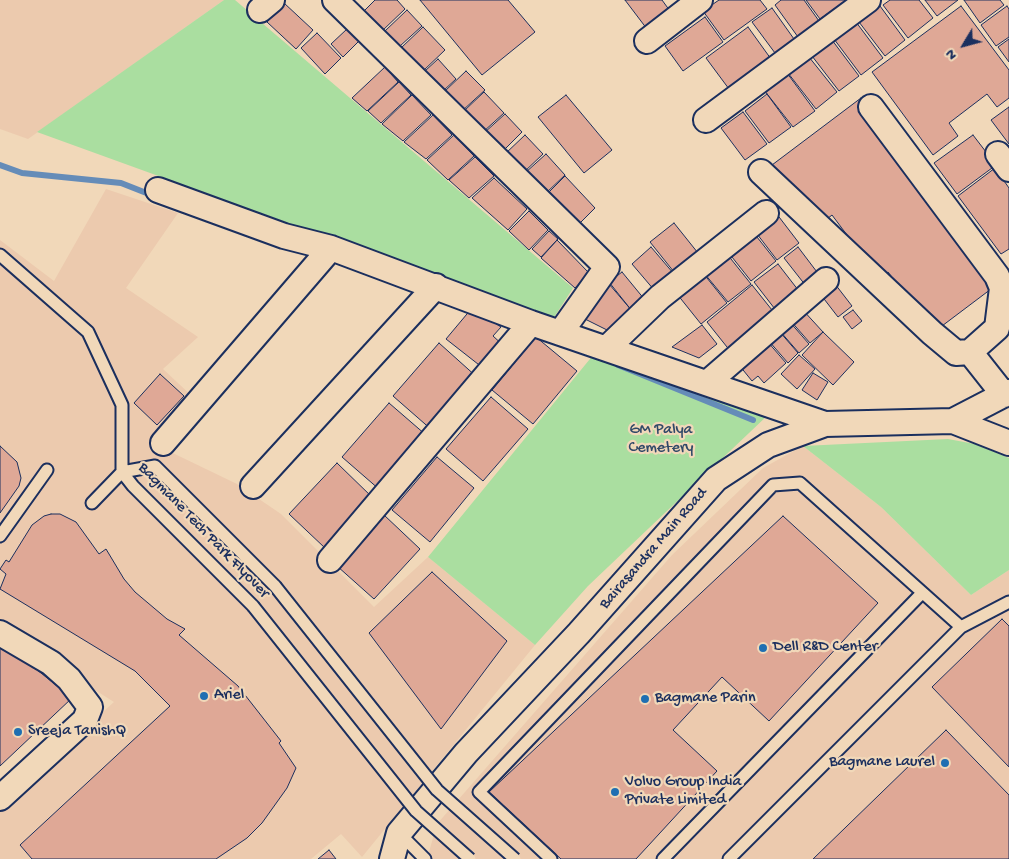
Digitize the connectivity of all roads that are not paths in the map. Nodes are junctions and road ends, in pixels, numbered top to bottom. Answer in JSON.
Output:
{"nodes":[{"id":1,"x":335,"y":0,"type":"edge"},
{"id":2,"x":700,"y":0,"type":"edge"},
{"id":3,"x":868,"y":0,"type":"edge"},
{"id":4,"x":647,"y":40,"type":"dead end"},
{"id":5,"x":871,"y":107,"type":"dead end"},
{"id":6,"x":706,"y":120,"type":"dead end"},
{"id":7,"x":761,"y":172,"type":"dead end"},
{"id":8,"x":158,"y":190,"type":"dead end"},
{"id":9,"x":766,"y":213,"type":"dead end"},
{"id":10,"x":331,"y":248,"type":"junction"},
{"id":11,"x":0,"y":254,"type":"edge"},
{"id":12,"x":826,"y":280,"type":"dead end"},
{"id":13,"x":436,"y":286,"type":"junction"},
{"id":14,"x":531,"y":323,"type":"junction"},
{"id":15,"x":561,"y":332,"type":"junction"},
{"id":16,"x":608,"y":348,"type":"junction"},
{"id":17,"x":970,"y":352,"type":"junction"},
{"id":18,"x":707,"y":383,"type":"junction"},
{"id":19,"x":1006,"y":393,"type":"edge"},
{"id":20,"x":953,"y":421,"type":"junction"},
{"id":21,"x":825,"y":424,"type":"junction"},
{"id":22,"x":163,"y":442,"type":"dead end"},
{"id":23,"x":1009,"y":443,"type":"edge"},
{"id":24,"x":47,"y":470,"type":"dead end"},
{"id":25,"x":122,"y":472,"type":"junction"},
{"id":26,"x":253,"y":486,"type":"dead end"},
{"id":27,"x":92,"y":503,"type":"dead end"},
{"id":28,"x":0,"y":536,"type":"edge"},
{"id":29,"x":330,"y":560,"type":"dead end"},
{"id":30,"x":922,"y":593,"type":"junction"},
{"id":31,"x":1009,"y":602,"type":"edge"},
{"id":32,"x":961,"y":627,"type":"junction"},
{"id":33,"x":0,"y":633,"type":"edge"},
{"id":34,"x":0,"y":798,"type":"edge"},
{"id":35,"x":399,"y":833,"type":"junction"},
{"id":36,"x":392,"y":859,"type":"edge"},
{"id":37,"x":424,"y":859,"type":"edge"},
{"id":38,"x":470,"y":859,"type":"edge"},
{"id":39,"x":515,"y":859,"type":"edge"},
{"id":40,"x":551,"y":859,"type":"edge"},
{"id":41,"x":662,"y":859,"type":"edge"},
{"id":42,"x":730,"y":859,"type":"edge"}],
"edges":[{"from":1,"to":15,"type":"street"},
{"from":2,"to":4,"type":"street"},
{"from":3,"to":6,"type":"street"},
{"from":5,"to":17,"type":"street"},
{"from":7,"to":17,"type":"street"},
{"from":8,"to":10,"type":"street"},
{"from":9,"to":16,"type":"street"},
{"from":10,"to":13,"type":"street"},
{"from":10,"to":22,"type":"street"},
{"from":11,"to":25,"type":"lane"},
{"from":12,"to":18,"type":"street"},
{"from":13,"to":14,"type":"street"},
{"from":13,"to":26,"type":"street"},
{"from":14,"to":15,"type":"street"},
{"from":14,"to":29,"type":"street"},
{"from":15,"to":16,"type":"street"},
{"from":16,"to":18,"type":"street"},
{"from":17,"to":19,"type":"street"},
{"from":18,"to":21,"type":"street"},
{"from":19,"to":20,"type":"street","name":"Bairasandra Main Road"},
{"from":20,"to":21,"type":"street","name":"Bairasandra Main Road"},
{"from":20,"to":23,"type":"street"},
{"from":21,"to":35,"type":"street","name":"Bairasandra Main Road"},
{"from":24,"to":28,"type":"lane"},
{"from":25,"to":27,"type":"lane"},
{"from":25,"to":38,"type":"lane","name":"Bagmane Tech Park Flyover","bridge":true},
{"from":25,"to":39,"type":"lane","name":"Bagmane Tech Park Flyover","bridge":true},
{"from":30,"to":32,"type":"lane"},
{"from":30,"to":40,"type":"lane"},
{"from":30,"to":41,"type":"lane"},
{"from":31,"to":32,"type":"lane"},
{"from":32,"to":42,"type":"lane"},
{"from":33,"to":34,"type":"street"},
{"from":35,"to":36,"type":"street","name":"Bairasandra Main Road"},
{"from":35,"to":37,"type":"lane"}]}
